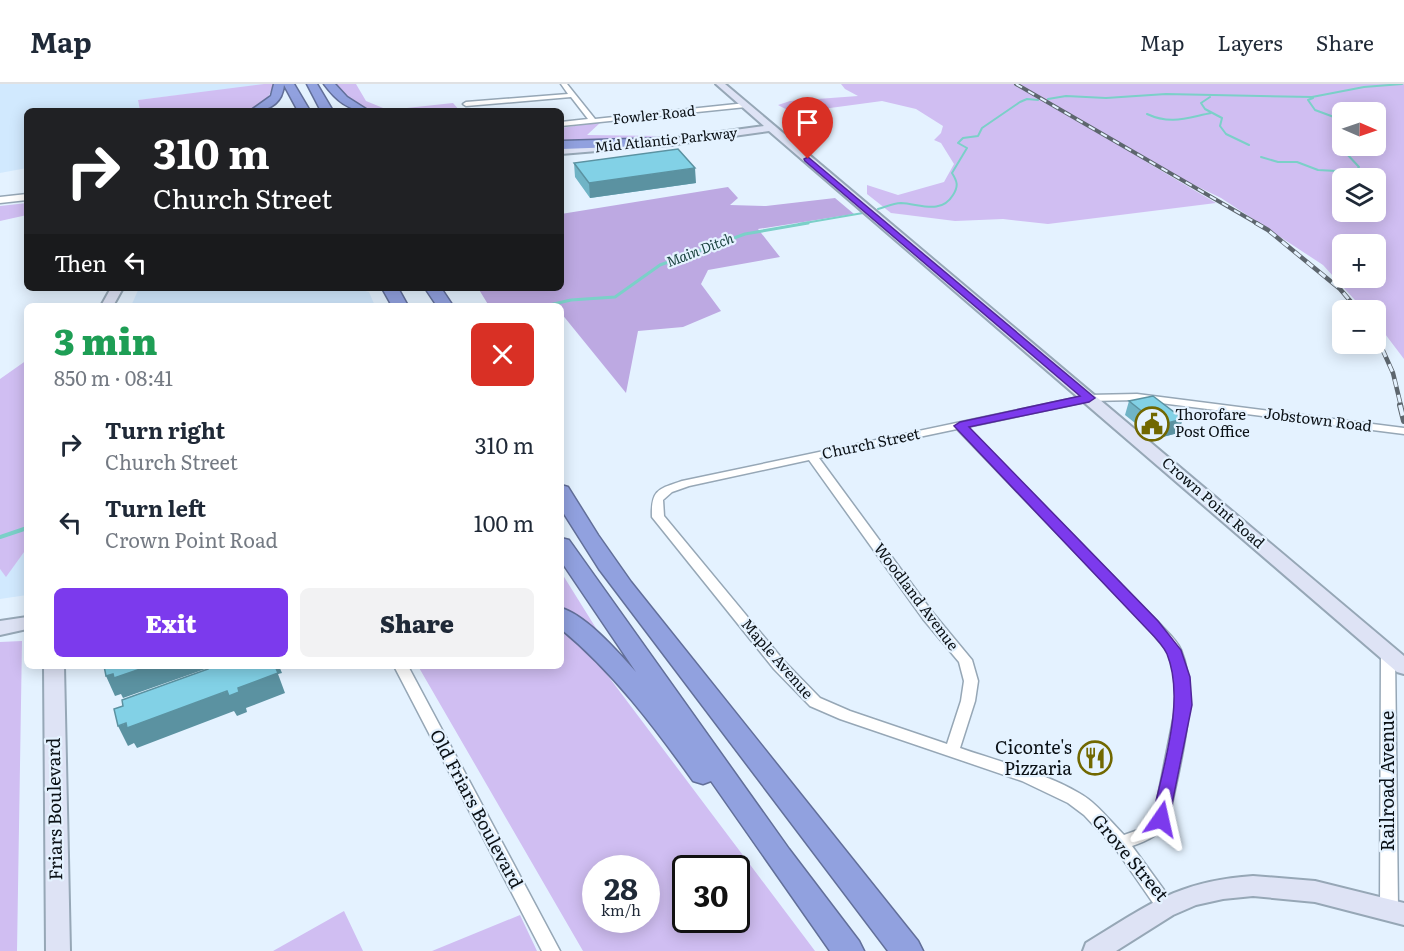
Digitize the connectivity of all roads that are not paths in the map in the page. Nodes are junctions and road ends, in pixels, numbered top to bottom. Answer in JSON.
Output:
{"nodes":[{"id":1,"x":279,"y":84,"type":"edge"},
{"id":2,"x":289,"y":84,"type":"edge"},
{"id":3,"x":312,"y":84,"type":"edge"},
{"id":4,"x":319,"y":84,"type":"edge"},
{"id":5,"x":328,"y":84,"type":"edge"},
{"id":6,"x":564,"y":84,"type":"edge"},
{"id":7,"x":720,"y":84,"type":"edge"},
{"id":8,"x":574,"y":95,"type":"junction"},
{"id":9,"x":466,"y":105,"type":"dead end"},
{"id":10,"x":746,"y":105,"type":"junction"},
{"id":11,"x":261,"y":108,"type":"edge"},
{"id":12,"x":302,"y":108,"type":"edge"},
{"id":13,"x":325,"y":108,"type":"edge"},
{"id":14,"x":333,"y":108,"type":"edge"},
{"id":15,"x":358,"y":108,"type":"edge"},
{"id":16,"x":593,"y":121,"type":"junction"},
{"id":17,"x":564,"y":124,"type":"edge"},
{"id":18,"x":771,"y":128,"type":"junction"},
{"id":19,"x":669,"y":142,"type":"junction"},
{"id":20,"x":564,"y":145,"type":"edge"},
{"id":21,"x":564,"y":151,"type":"edge"},
{"id":22,"x":24,"y":197,"type":"edge"},
{"id":23,"x":0,"y":200,"type":"edge"},
{"id":24,"x":1089,"y":398,"type":"junction"},
{"id":25,"x":960,"y":426,"type":"junction"},
{"id":26,"x":1404,"y":431,"type":"edge"},
{"id":27,"x":812,"y":457,"type":"junction"},
{"id":28,"x":564,"y":496,"type":"edge"},
{"id":29,"x":657,"y":499,"type":"joint"},
{"id":30,"x":564,"y":549,"type":"edge"},
{"id":31,"x":564,"y":619,"type":"edge"},
{"id":32,"x":24,"y":624,"type":"edge"},
{"id":33,"x":0,"y":628,"type":"edge"},
{"id":34,"x":1388,"y":653,"type":"junction"},
{"id":35,"x":1404,"y":666,"type":"edge"},
{"id":36,"x":54,"y":669,"type":"edge"},
{"id":37,"x":403,"y":669,"type":"edge"},
{"id":38,"x":952,"y":751,"type":"junction"},
{"id":39,"x":1121,"y":843,"type":"junction"},
{"id":40,"x":779,"y":858,"type":"junction"},
{"id":41,"x":1166,"y":907,"type":"junction"},
{"id":42,"x":1396,"y":911,"type":"edge"},
{"id":43,"x":58,"y":951,"type":"edge"},
{"id":44,"x":551,"y":951,"type":"edge"},
{"id":45,"x":848,"y":951,"type":"edge"},
{"id":46,"x":907,"y":951,"type":"edge"},
{"id":47,"x":1095,"y":951,"type":"edge"}],
"edges":[{"from":1,"to":11,"type":"highway"},
{"from":2,"to":12,"type":"highway"},
{"from":3,"to":13,"type":"highway"},
{"from":4,"to":14,"type":"highway"},
{"from":5,"to":15,"type":"highway"},
{"from":6,"to":8,"type":"street"},
{"from":7,"to":10,"type":"main road","name":"Crown Point Road"},
{"from":8,"to":9,"type":"street"},
{"from":8,"to":16,"type":"street"},
{"from":10,"to":16,"type":"street","name":"Fowler Road"},
{"from":10,"to":18,"type":"main road","name":"Crown Point Road"},
{"from":16,"to":17,"type":"street","name":"Fowler Road"},
{"from":18,"to":19,"type":"main road","name":"Mid Atlantic Parkway"},
{"from":18,"to":24,"type":"main road","name":"Crown Point Road"},
{"from":19,"to":20,"type":"highway"},
{"from":19,"to":21,"type":"main road","name":"Mid Atlantic Parkway"},
{"from":22,"to":23,"type":"street"},
{"from":24,"to":25,"type":"street","name":"Church Street"},
{"from":24,"to":26,"type":"street","name":"Jobstown Road"},
{"from":24,"to":34,"type":"main road","name":"Crown Point Road"},
{"from":25,"to":27,"type":"street","name":"Church Street"},
{"from":25,"to":39,"type":"street"},
{"from":27,"to":29,"type":"street","name":"Church Street"},
{"from":27,"to":38,"type":"street","name":"Woodland Avenue"},
{"from":28,"to":46,"type":"highway"},
{"from":29,"to":38,"type":"street","name":"Maple Avenue"},
{"from":30,"to":40,"type":"highway"},
{"from":31,"to":40,"type":"highway"},
{"from":32,"to":33,"type":"main road"},
{"from":34,"to":35,"type":"main road","name":"Crown Point Road"},
{"from":34,"to":42,"type":"street","name":"Railroad Avenue"},
{"from":36,"to":43,"type":"main road","name":"Friars Boulevard"},
{"from":37,"to":44,"type":"street","name":"Old Friars Boulevard"},
{"from":38,"to":39,"type":"street","name":"Grove Street"},
{"from":39,"to":41,"type":"street","name":"Grove Street"},
{"from":40,"to":45,"type":"highway"},
{"from":41,"to":42,"type":"main road","name":"Grove Street"},
{"from":41,"to":47,"type":"main road"}]}
